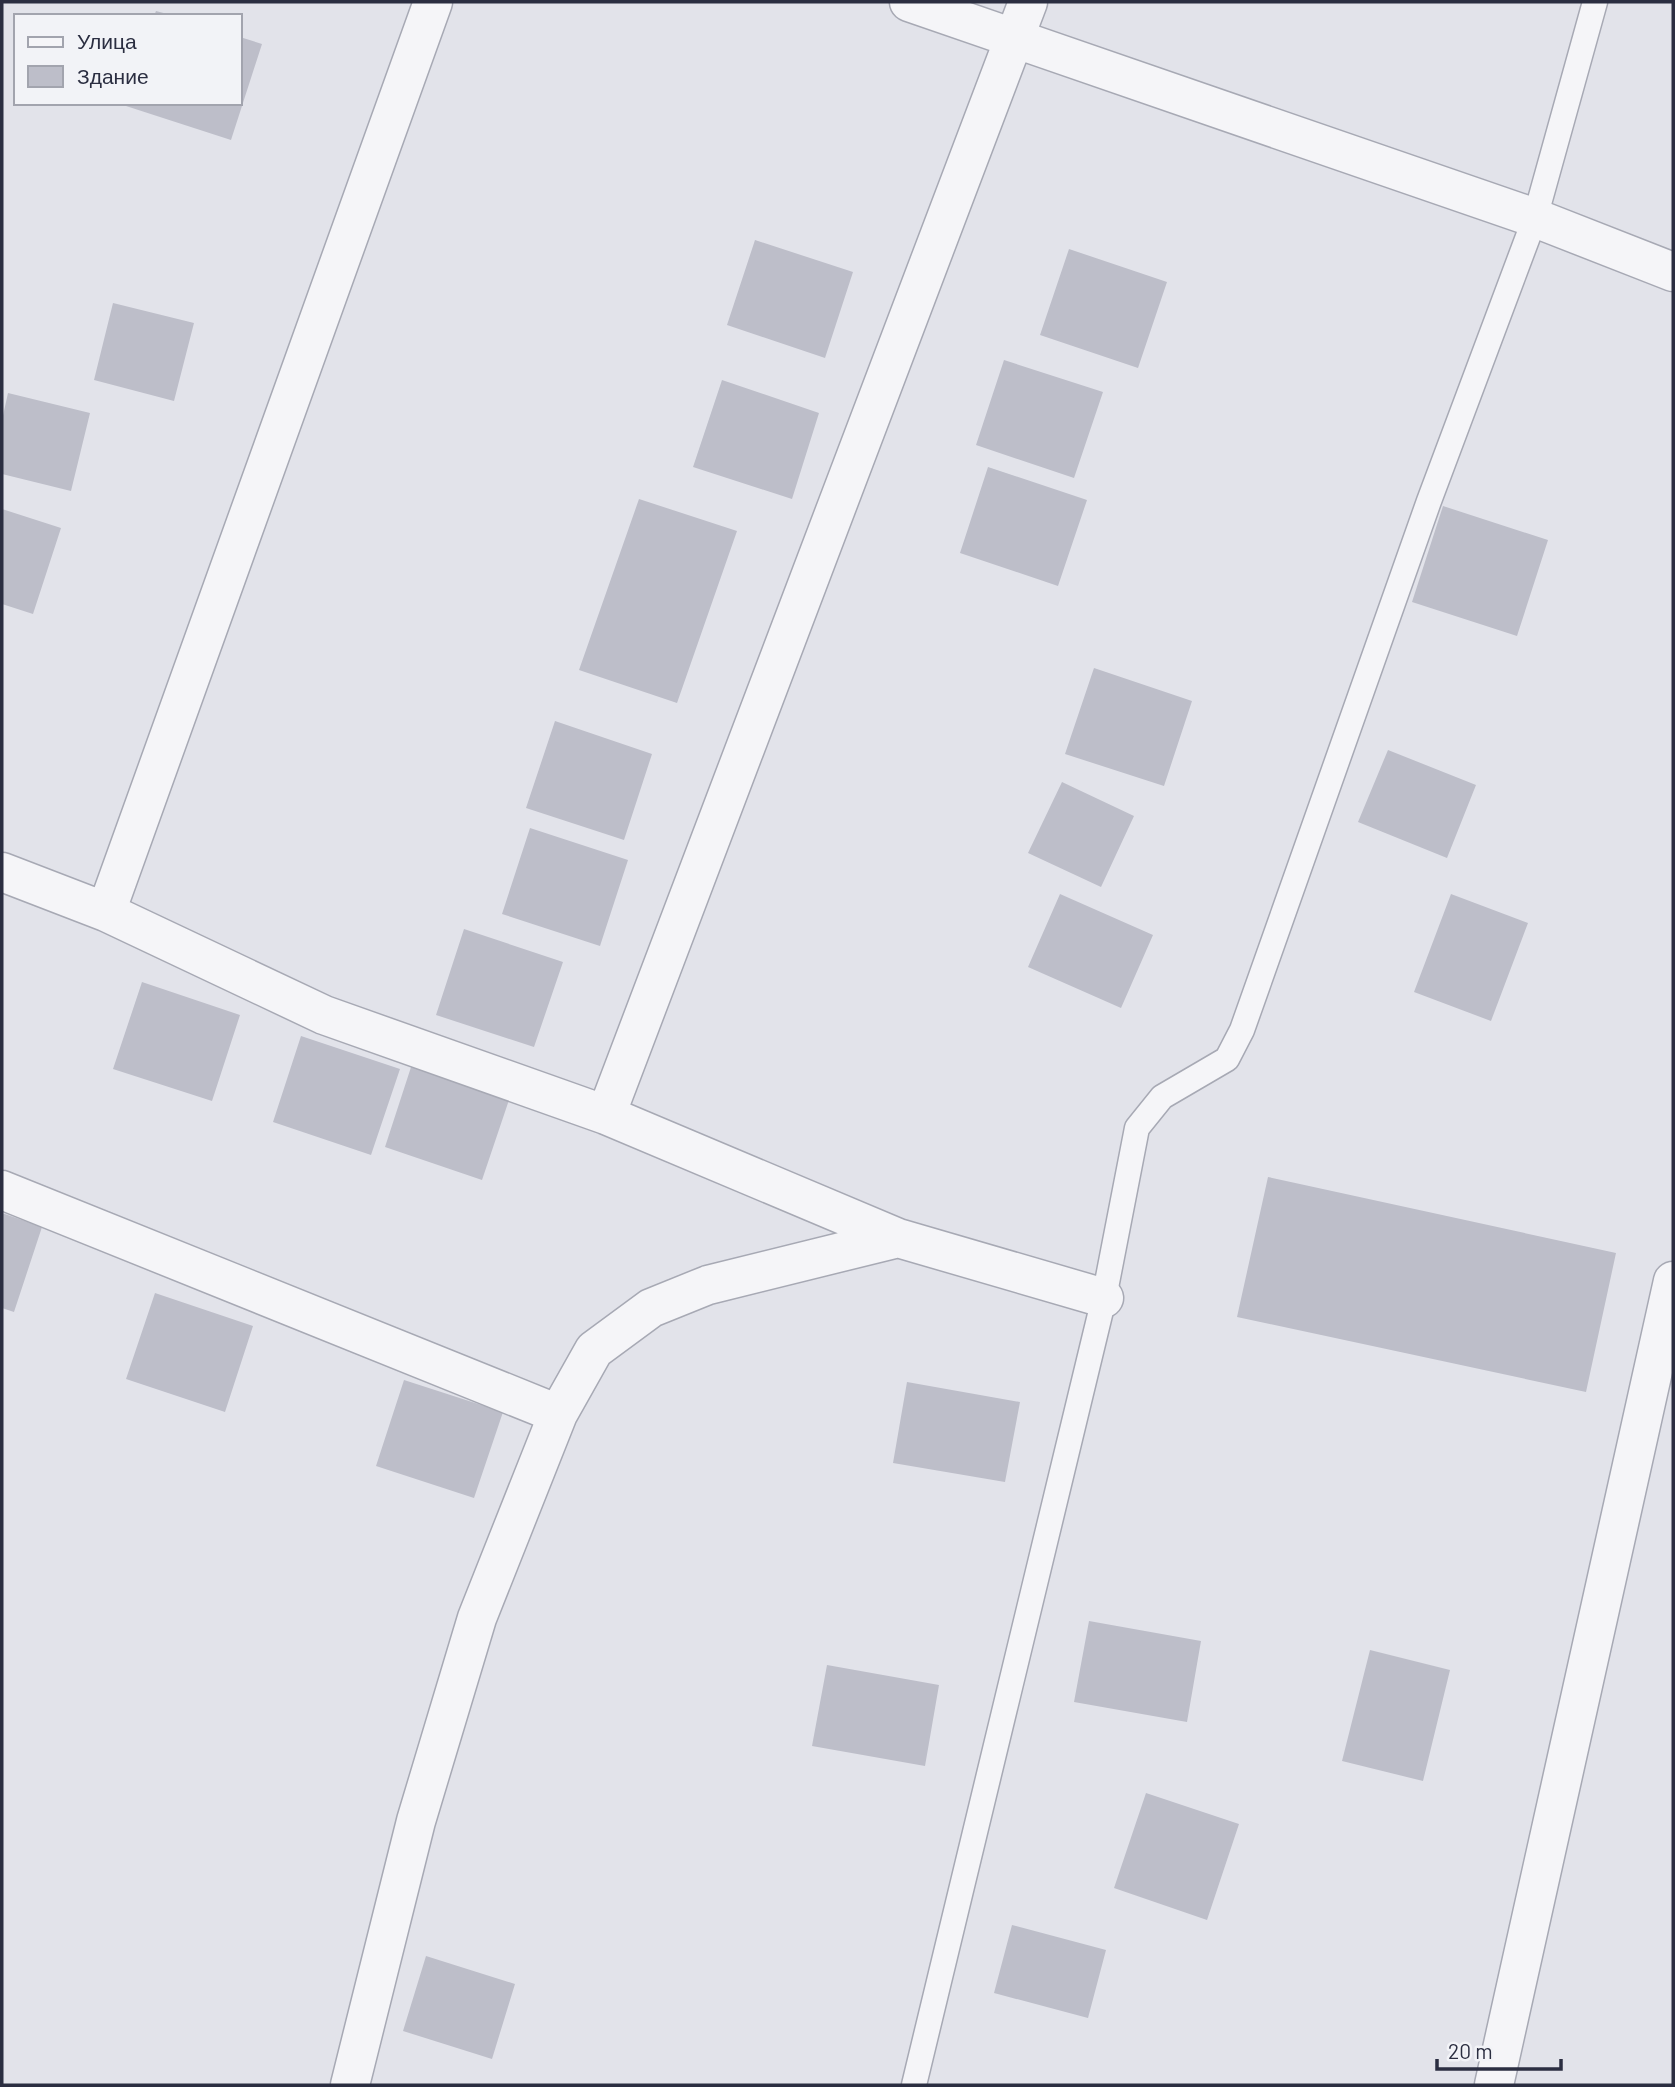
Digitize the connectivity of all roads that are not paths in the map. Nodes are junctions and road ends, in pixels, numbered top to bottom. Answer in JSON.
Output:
{"nodes":[{"id":1,"x":433,"y":2,"type":"edge"},
{"id":2,"x":909,"y":2,"type":"edge"},
{"id":3,"x":1028,"y":2,"type":"edge"},
{"id":4,"x":1595,"y":2,"type":"edge"},
{"id":5,"x":1013,"y":38,"type":"junction"},
{"id":6,"x":1535,"y":218,"type":"junction"},
{"id":7,"x":1673,"y":272,"type":"edge"},
{"id":8,"x":2,"y":872,"type":"edge"},
{"id":9,"x":106,"y":912,"type":"junction"},
{"id":10,"x":606,"y":1115,"type":"junction"},
{"id":11,"x":2,"y":1190,"type":"edge"},
{"id":12,"x":898,"y":1238,"type":"junction"},
{"id":13,"x":1673,"y":1281,"type":"edge"},
{"id":14,"x":1104,"y":1298,"type":"junction"},
{"id":15,"x":558,"y":1415,"type":"junction"},
{"id":16,"x":350,"y":2085,"type":"edge"},
{"id":17,"x":914,"y":2085,"type":"edge"},
{"id":18,"x":1494,"y":2085,"type":"edge"}],
"edges":[{"from":1,"to":9,"type":"street"},
{"from":2,"to":5,"type":"street"},
{"from":3,"to":5,"type":"street"},
{"from":4,"to":6,"type":"lane"},
{"from":5,"to":6,"type":"street"},
{"from":5,"to":10,"type":"street"},
{"from":6,"to":7,"type":"street"},
{"from":6,"to":14,"type":"lane"},
{"from":8,"to":9,"type":"street"},
{"from":9,"to":10,"type":"street"},
{"from":10,"to":12,"type":"street"},
{"from":11,"to":15,"type":"street"},
{"from":12,"to":14,"type":"street"},
{"from":12,"to":15,"type":"street"},
{"from":13,"to":18,"type":"street"},
{"from":14,"to":17,"type":"lane"},
{"from":15,"to":16,"type":"street"}]}
